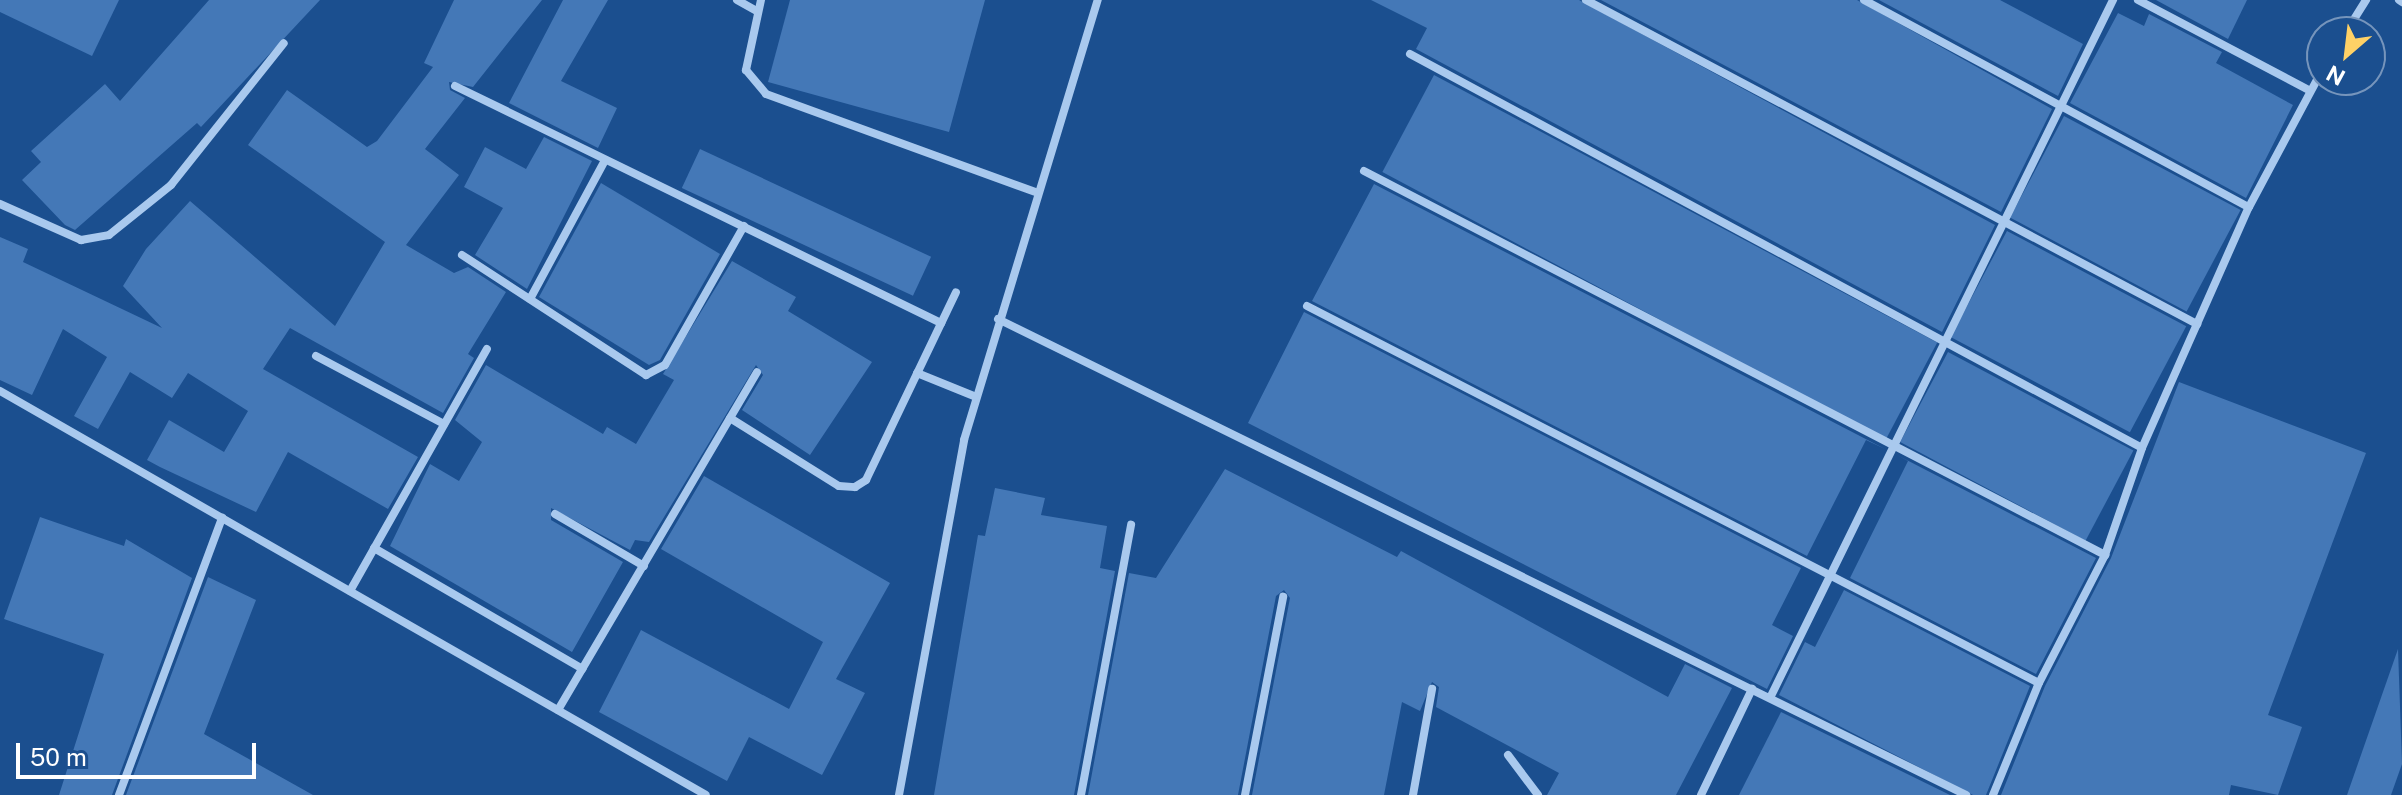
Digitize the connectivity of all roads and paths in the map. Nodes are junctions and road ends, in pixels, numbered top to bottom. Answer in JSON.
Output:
{"nodes":[{"id":1,"x":737,"y":0,"type":"edge"},
{"id":2,"x":761,"y":0,"type":"edge"},
{"id":3,"x":1098,"y":0,"type":"edge"},
{"id":4,"x":1586,"y":0,"type":"edge"},
{"id":5,"x":1864,"y":0,"type":"edge"},
{"id":6,"x":2113,"y":0,"type":"edge"},
{"id":7,"x":2138,"y":0,"type":"edge"},
{"id":8,"x":757,"y":11,"type":"junction"},
{"id":9,"x":284,"y":43,"type":"dead end"},
{"id":10,"x":1410,"y":54,"type":"dead end"},
{"id":11,"x":455,"y":86,"type":"dead end"},
{"id":12,"x":2306,"y":88,"type":"edge"},
{"id":13,"x":2306,"y":96,"type":"edge"},
{"id":14,"x":2062,"y":105,"type":"junction"},
{"id":15,"x":604,"y":162,"type":"junction"},
{"id":16,"x":1364,"y":171,"type":"dead end"},
{"id":17,"x":1035,"y":192,"type":"junction"},
{"id":18,"x":0,"y":204,"type":"edge"},
{"id":19,"x":2249,"y":207,"type":"junction"},
{"id":20,"x":2007,"y":221,"type":"junction"},
{"id":21,"x":744,"y":226,"type":"junction"},
{"id":22,"x":462,"y":255,"type":"dead end"},
{"id":23,"x":956,"y":292,"type":"dead end"},
{"id":24,"x":530,"y":299,"type":"junction"},
{"id":25,"x":1307,"y":306,"type":"dead end"},
{"id":26,"x":998,"y":319,"type":"junction"},
{"id":27,"x":941,"y":323,"type":"junction"},
{"id":28,"x":2197,"y":324,"type":"junction"},
{"id":29,"x":1951,"y":340,"type":"junction"},
{"id":30,"x":487,"y":349,"type":"dead end"},
{"id":31,"x":316,"y":356,"type":"dead end"},
{"id":32,"x":757,"y":372,"type":"dead end"},
{"id":33,"x":917,"y":373,"type":"junction"},
{"id":34,"x":0,"y":391,"type":"edge"},
{"id":35,"x":976,"y":397,"type":"junction"},
{"id":36,"x":730,"y":418,"type":"junction"},
{"id":37,"x":444,"y":424,"type":"junction"},
{"id":38,"x":1894,"y":446,"type":"junction"},
{"id":39,"x":2142,"y":448,"type":"junction"},
{"id":40,"x":555,"y":514,"type":"dead end"},
{"id":41,"x":222,"y":518,"type":"junction"},
{"id":42,"x":1131,"y":525,"type":"dead end"},
{"id":43,"x":374,"y":548,"type":"junction"},
{"id":44,"x":2105,"y":555,"type":"junction"},
{"id":45,"x":644,"y":566,"type":"junction"},
{"id":46,"x":1827,"y":572,"type":"junction"},
{"id":47,"x":350,"y":591,"type":"junction"},
{"id":48,"x":1283,"y":597,"type":"dead end"},
{"id":49,"x":583,"y":669,"type":"junction"},
{"id":50,"x":2039,"y":683,"type":"junction"},
{"id":51,"x":1432,"y":689,"type":"dead end"},
{"id":52,"x":1752,"y":689,"type":"junction"},
{"id":53,"x":1770,"y":698,"type":"junction"},
{"id":54,"x":558,"y":710,"type":"junction"},
{"id":55,"x":1508,"y":755,"type":"dead end"},
{"id":56,"x":119,"y":795,"type":"edge"},
{"id":57,"x":706,"y":795,"type":"edge"},
{"id":58,"x":899,"y":795,"type":"edge"},
{"id":59,"x":1081,"y":795,"type":"edge"},
{"id":60,"x":1245,"y":795,"type":"edge"},
{"id":61,"x":1413,"y":795,"type":"edge"},
{"id":62,"x":1538,"y":795,"type":"edge"},
{"id":63,"x":1701,"y":795,"type":"edge"},
{"id":64,"x":1966,"y":795,"type":"edge"},
{"id":65,"x":1993,"y":795,"type":"edge"}],
"edges":[{"from":1,"to":8,"type":"street"},
{"from":2,"to":8,"type":"street"},
{"from":3,"to":17,"type":"street"},
{"from":4,"to":20,"type":"street"},
{"from":5,"to":14,"type":"street"},
{"from":6,"to":14,"type":"street"},
{"from":7,"to":12,"type":"street"},
{"from":8,"to":17,"type":"street"},
{"from":9,"to":18,"type":"street"},
{"from":10,"to":29,"type":"street"},
{"from":11,"to":15,"type":"street"},
{"from":13,"to":19,"type":"street"},
{"from":14,"to":19,"type":"street"},
{"from":14,"to":20,"type":"street"},
{"from":15,"to":21,"type":"street"},
{"from":15,"to":24,"type":"street"},
{"from":16,"to":38,"type":"street"},
{"from":17,"to":26,"type":"street"},
{"from":19,"to":28,"type":"street"},
{"from":20,"to":28,"type":"street"},
{"from":20,"to":29,"type":"street"},
{"from":21,"to":24,"type":"street"},
{"from":21,"to":27,"type":"street"},
{"from":22,"to":24,"type":"street"},
{"from":23,"to":27,"type":"street"},
{"from":25,"to":46,"type":"street"},
{"from":26,"to":35,"type":"street"},
{"from":26,"to":52,"type":"street"},
{"from":27,"to":33,"type":"street"},
{"from":28,"to":39,"type":"street"},
{"from":29,"to":38,"type":"street"},
{"from":29,"to":39,"type":"street"},
{"from":30,"to":37,"type":"street"},
{"from":31,"to":37,"type":"street"},
{"from":32,"to":36,"type":"street"},
{"from":33,"to":35,"type":"street"},
{"from":33,"to":36,"type":"street"},
{"from":34,"to":41,"type":"street"},
{"from":35,"to":58,"type":"street"},
{"from":36,"to":45,"type":"street"},
{"from":37,"to":43,"type":"street"},
{"from":38,"to":44,"type":"street"},
{"from":38,"to":46,"type":"street"},
{"from":39,"to":44,"type":"street"},
{"from":40,"to":45,"type":"street"},
{"from":41,"to":47,"type":"street"},
{"from":41,"to":56,"type":"street"},
{"from":42,"to":59,"type":"street"},
{"from":43,"to":47,"type":"street"},
{"from":43,"to":49,"type":"street"},
{"from":44,"to":50,"type":"street"},
{"from":45,"to":49,"type":"street"},
{"from":46,"to":50,"type":"street"},
{"from":46,"to":53,"type":"street"},
{"from":47,"to":54,"type":"street"},
{"from":48,"to":60,"type":"street"},
{"from":49,"to":54,"type":"street"},
{"from":50,"to":65,"type":"street"},
{"from":51,"to":61,"type":"street"},
{"from":52,"to":53,"type":"street"},
{"from":52,"to":63,"type":"street"},
{"from":53,"to":64,"type":"street"},
{"from":54,"to":57,"type":"street"},
{"from":55,"to":62,"type":"street"}]}
